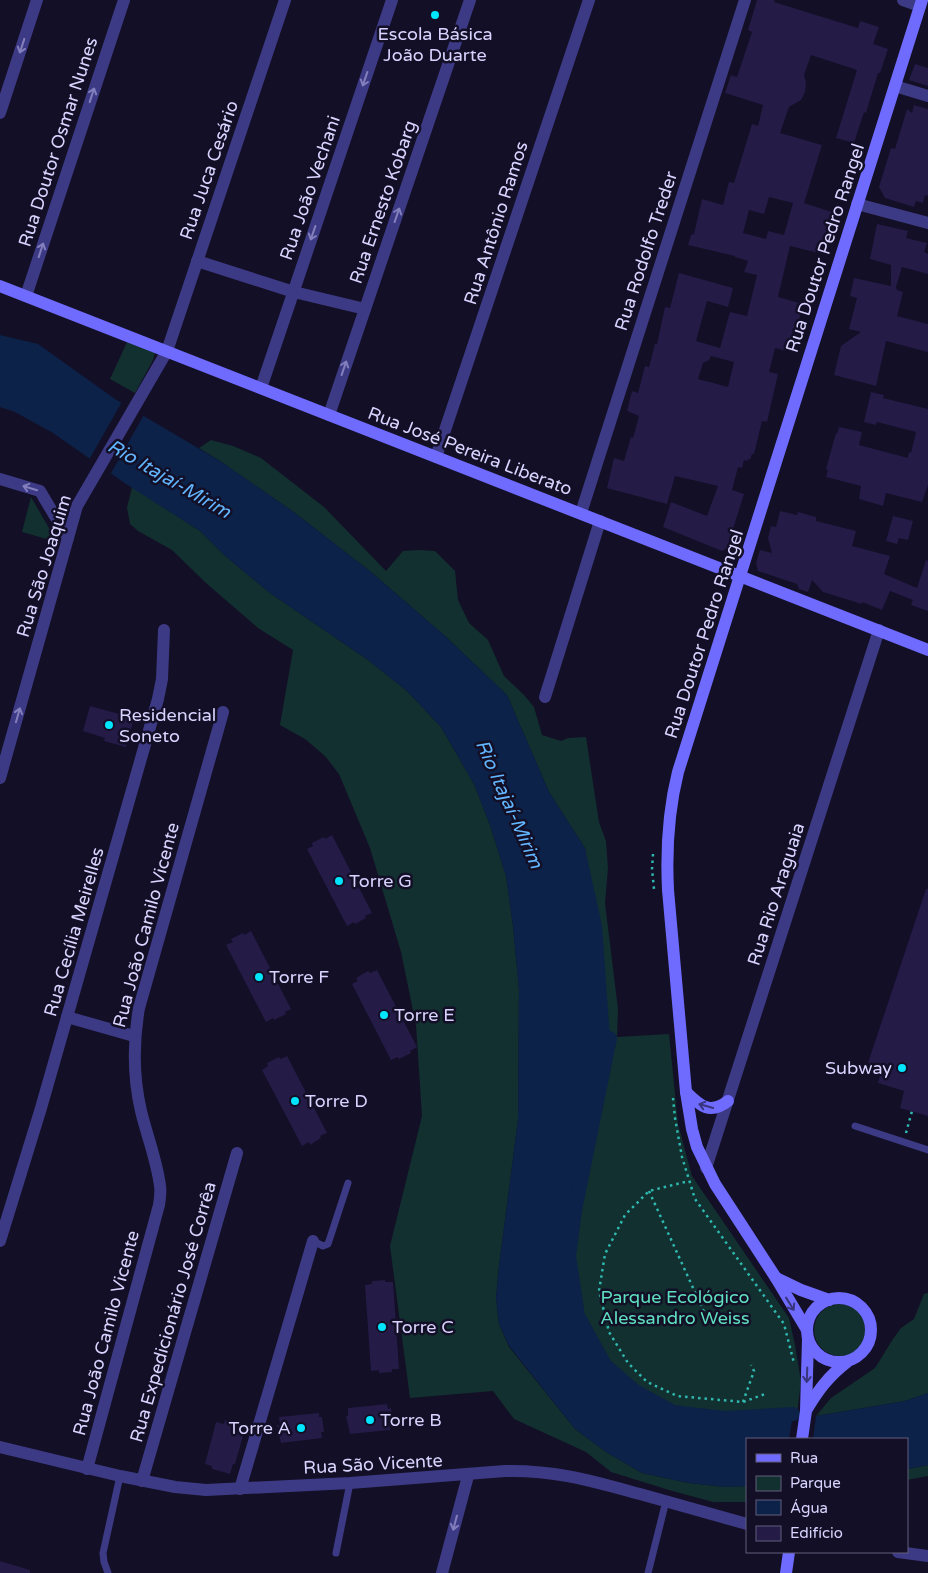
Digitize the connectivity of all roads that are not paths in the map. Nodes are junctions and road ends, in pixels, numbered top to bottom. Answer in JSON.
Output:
{"nodes":[{"id":1,"x":37,"y":0,"type":"edge"},
{"id":2,"x":124,"y":0,"type":"edge"},
{"id":3,"x":285,"y":0,"type":"edge"},
{"id":4,"x":392,"y":0,"type":"edge"},
{"id":5,"x":470,"y":0,"type":"edge"},
{"id":6,"x":589,"y":0,"type":"edge"},
{"id":7,"x":745,"y":0,"type":"edge"},
{"id":8,"x":903,"y":0,"type":"edge"},
{"id":9,"x":921,"y":3,"type":"edge"},
{"id":10,"x":895,"y":86,"type":"junction"},
{"id":11,"x":928,"y":96,"type":"edge"},
{"id":12,"x":0,"y":113,"type":"edge"},
{"id":13,"x":858,"y":204,"type":"junction"},
{"id":14,"x":928,"y":224,"type":"edge"},
{"id":15,"x":197,"y":261,"type":"junction"},
{"id":16,"x":0,"y":286,"type":"edge"},
{"id":17,"x":294,"y":292,"type":"junction"},
{"id":18,"x":26,"y":296,"type":"junction"},
{"id":19,"x":365,"y":308,"type":"junction"},
{"id":20,"x":167,"y":351,"type":"junction"},
{"id":21,"x":261,"y":388,"type":"junction"},
{"id":22,"x":329,"y":415,"type":"junction"},
{"id":23,"x":436,"y":456,"type":"junction"},
{"id":24,"x":0,"y":479,"type":"edge"},
{"id":25,"x":51,"y":509,"type":"junction"},
{"id":26,"x":581,"y":513,"type":"junction"},
{"id":27,"x":75,"y":514,"type":"junction"},
{"id":28,"x":600,"y":521,"type":"junction"},
{"id":29,"x":68,"y":538,"type":"junction"},
{"id":30,"x":740,"y":576,"type":"junction"},
{"id":31,"x":164,"y":630,"type":"dead end"},
{"id":32,"x":879,"y":630,"type":"junction"},
{"id":33,"x":928,"y":650,"type":"edge"},
{"id":34,"x":545,"y":697,"type":"dead end"},
{"id":35,"x":223,"y":712,"type":"dead end"},
{"id":36,"x":2,"y":761,"type":"edge"},
{"id":37,"x":0,"y":778,"type":"edge"},
{"id":38,"x":67,"y":1018,"type":"junction"},
{"id":39,"x":134,"y":1036,"type":"junction"},
{"id":40,"x":686,"y":1092,"type":"junction"},
{"id":41,"x":728,"y":1101,"type":"junction"},
{"id":42,"x":855,"y":1126,"type":"dead end"},
{"id":43,"x":928,"y":1150,"type":"edge"},
{"id":44,"x":237,"y":1153,"type":"dead end"},
{"id":45,"x":706,"y":1168,"type":"junction"},
{"id":46,"x":348,"y":1183,"type":"dead end"},
{"id":47,"x":0,"y":1240,"type":"edge"},
{"id":48,"x":313,"y":1242,"type":"joint"},
{"id":49,"x":776,"y":1278,"type":"junction"},
{"id":50,"x":829,"y":1300,"type":"junction"},
{"id":51,"x":807,"y":1334,"type":"junction"},
{"id":52,"x":847,"y":1362,"type":"junction"},
{"id":53,"x":806,"y":1413,"type":"junction"},
{"id":54,"x":802,"y":1438,"type":"edge"},
{"id":55,"x":0,"y":1447,"type":"edge"},
{"id":56,"x":87,"y":1469,"type":"junction"},
{"id":57,"x":120,"y":1476,"type":"junction"},
{"id":58,"x":468,"y":1476,"type":"junction"},
{"id":59,"x":142,"y":1481,"type":"junction"},
{"id":60,"x":350,"y":1483,"type":"junction"},
{"id":61,"x":240,"y":1488,"type":"junction"},
{"id":62,"x":666,"y":1501,"type":"junction"},
{"id":63,"x":746,"y":1524,"type":"edge"},
{"id":64,"x":336,"y":1553,"type":"dead end"},
{"id":65,"x":789,"y":1553,"type":"edge"},
{"id":66,"x":906,"y":1553,"type":"edge"},
{"id":67,"x":928,"y":1556,"type":"edge"},
{"id":68,"x":108,"y":1573,"type":"edge"},
{"id":69,"x":442,"y":1573,"type":"edge"},
{"id":70,"x":648,"y":1573,"type":"edge"},
{"id":71,"x":786,"y":1573,"type":"edge"}],
"edges":[{"from":1,"to":12,"type":"street","one_way":true},
{"from":18,"to":2,"type":"street","name":"Rua Doutor Osmar Nunes","one_way":true},
{"from":3,"to":15,"type":"street","name":"Rua Juca Cesário"},
{"from":4,"to":17,"type":"street","name":"Rua João Vechani","one_way":true},
{"from":19,"to":5,"type":"street","name":"Rua Ernesto Kobarg","one_way":true},
{"from":6,"to":23,"type":"street","name":"Rua Antônio Ramos"},
{"from":7,"to":26,"type":"street","name":"Rua Rodolfo Treder"},
{"from":8,"to":9,"type":"street"},
{"from":9,"to":10,"type":"main road","name":"Rua Doutor Pedro Rangel"},
{"from":10,"to":11,"type":"street"},
{"from":10,"to":13,"type":"main road","name":"Rua Doutor Pedro Rangel"},
{"from":13,"to":14,"type":"street"},
{"from":13,"to":30,"type":"main road","name":"Rua Doutor Pedro Rangel"},
{"from":15,"to":17,"type":"street"},
{"from":15,"to":20,"type":"street","name":"Rua Juca Cesário"},
{"from":16,"to":18,"type":"main road","name":"Rua José Pereira Liberato"},
{"from":17,"to":19,"type":"street"},
{"from":17,"to":21,"type":"street","name":"Rua João Vechani"},
{"from":18,"to":20,"type":"main road","name":"Rua José Pereira Liberato"},
{"from":22,"to":19,"type":"street","name":"Rua Ernesto Kobarg","one_way":true},
{"from":20,"to":21,"type":"main road","name":"Rua José Pereira Liberato"},
{"from":20,"to":27,"type":"street","name":"Rua São Joaquim"},
{"from":21,"to":22,"type":"main road","name":"Rua José Pereira Liberato"},
{"from":22,"to":23,"type":"main road","name":"Rua José Pereira Liberato"},
{"from":23,"to":26,"type":"main road","name":"Rua José Pereira Liberato"},
{"from":25,"to":24,"type":"street","one_way":true},
{"from":25,"to":27,"type":"street"},
{"from":25,"to":29,"type":"street"},
{"from":26,"to":28,"type":"main road","name":"Rua José Pereira Liberato"},
{"from":27,"to":29,"type":"street","name":"Rua São Joaquim"},
{"from":28,"to":30,"type":"main road","name":"Rua José Pereira Liberato"},
{"from":28,"to":34,"type":"street"},
{"from":36,"to":29,"type":"street","name":"Rua São Joaquim","one_way":true},
{"from":30,"to":32,"type":"main road","name":"Rua José Pereira Liberato"},
{"from":30,"to":40,"type":"main road","name":"Rua Doutor Pedro Rangel"},
{"from":31,"to":38,"type":"street","name":"Rua Cecília Meirelles"},
{"from":32,"to":33,"type":"main road","name":"Rua José Pereira Liberato"},
{"from":32,"to":41,"type":"street","name":"Rua Rio Araguaia"},
{"from":35,"to":39,"type":"street","name":"Rua João Camilo Vicente"},
{"from":36,"to":37,"type":"street","name":"Rua São Joaquim"},
{"from":38,"to":39,"type":"street"},
{"from":38,"to":47,"type":"street","name":"Rua Cecília Meirelles"},
{"from":39,"to":56,"type":"street","name":"Rua João Camilo Vicente"},
{"from":41,"to":40,"type":"main road","one_way":true},
{"from":40,"to":45,"type":"main road","name":"Rua Doutor Pedro Rangel"},
{"from":41,"to":45,"type":"street","name":"Rua Rio Araguaia"},
{"from":42,"to":43,"type":"lane"},
{"from":44,"to":59,"type":"street","name":"Rua Expedicionário José Corrêa"},
{"from":45,"to":49,"type":"main road","name":"Rua Doutor Pedro Rangel"},
{"from":46,"to":48,"type":"lane"},
{"from":48,"to":61,"type":"street"},
{"from":49,"to":50,"type":"main road"},
{"from":49,"to":51,"type":"main road","name":"Rua Doutor Pedro Rangel","one_way":true},
{"from":50,"to":51,"type":"main road"},
{"from":50,"to":52,"type":"main road"},
{"from":51,"to":52,"type":"main road"},
{"from":51,"to":53,"type":"main road","one_way":true},
{"from":52,"to":53,"type":"main road"},
{"from":53,"to":54,"type":"main road"},
{"from":55,"to":56,"type":"street","name":"Rua São Vicente"},
{"from":56,"to":57,"type":"street","name":"Rua São Vicente"},
{"from":57,"to":59,"type":"street","name":"Rua São Vicente"},
{"from":57,"to":68,"type":"lane"},
{"from":58,"to":60,"type":"street","name":"Rua São Vicente"},
{"from":58,"to":62,"type":"street","name":"Rua São Vicente"},
{"from":58,"to":69,"type":"street","one_way":true},
{"from":59,"to":61,"type":"street","name":"Rua São Vicente"},
{"from":60,"to":61,"type":"street","name":"Rua São Vicente"},
{"from":60,"to":64,"type":"lane"},
{"from":62,"to":63,"type":"street","name":"Rua São Vicente"},
{"from":62,"to":70,"type":"lane"},
{"from":65,"to":71,"type":"main road"},
{"from":66,"to":67,"type":"street"}]}
